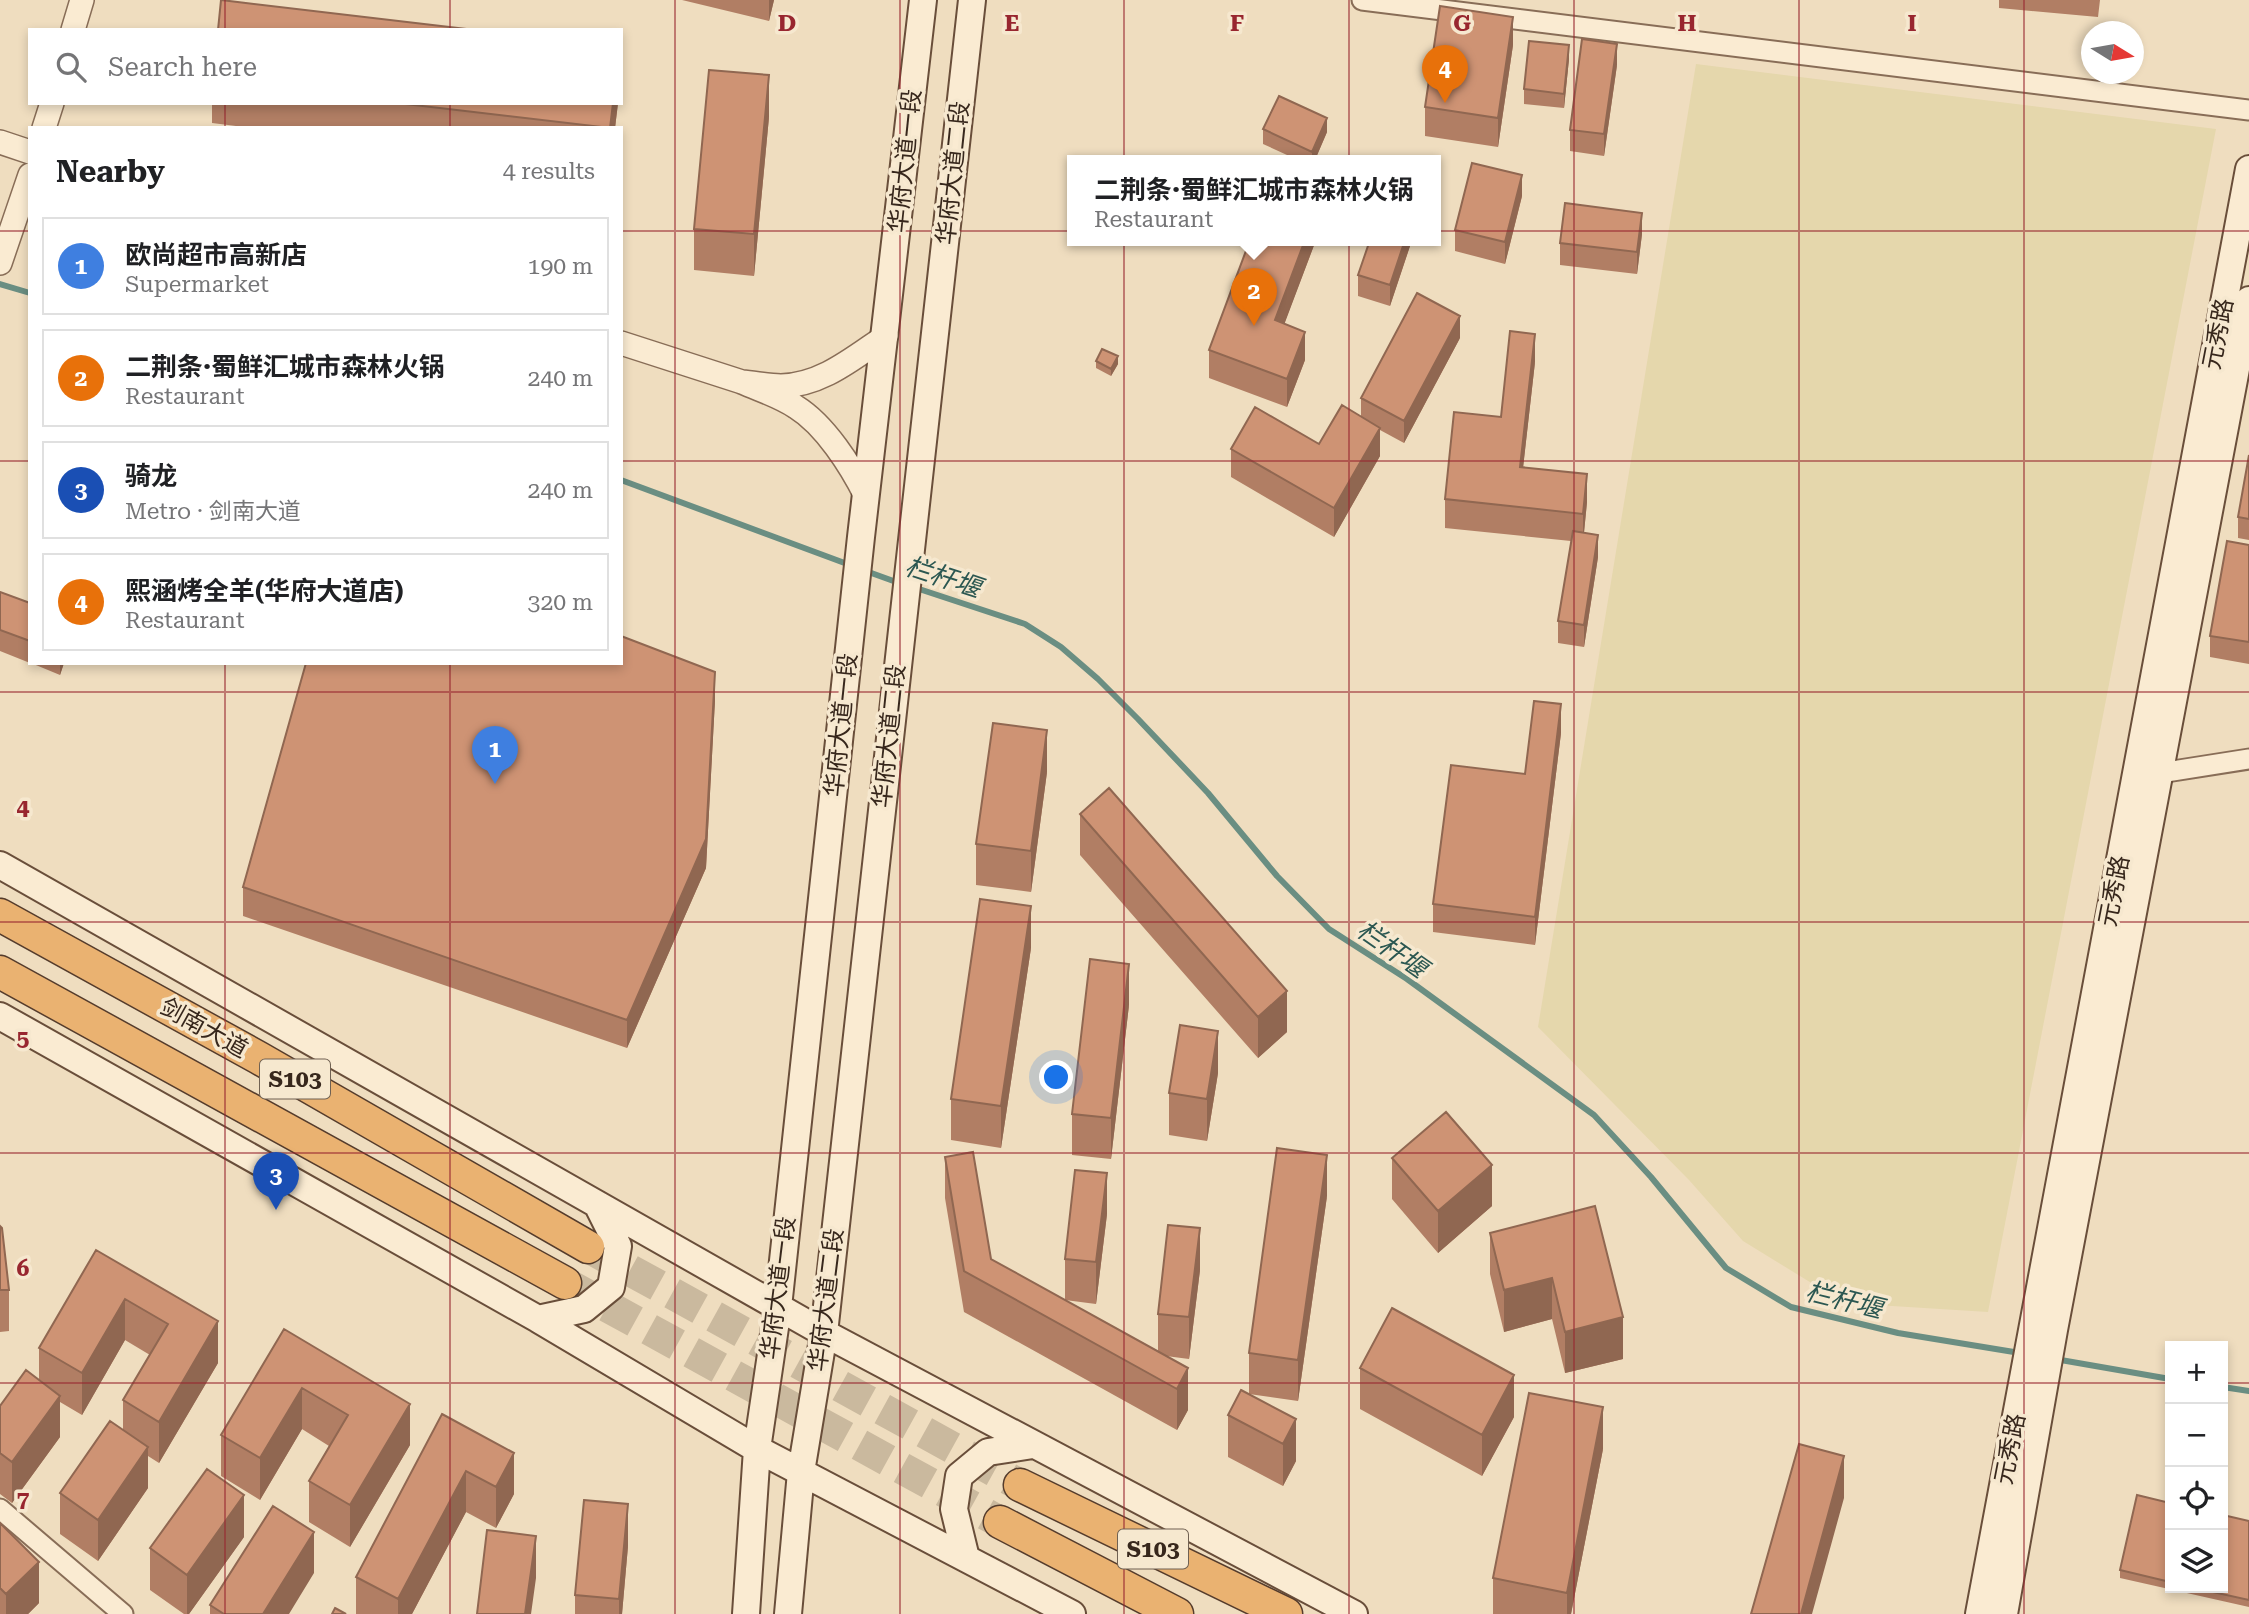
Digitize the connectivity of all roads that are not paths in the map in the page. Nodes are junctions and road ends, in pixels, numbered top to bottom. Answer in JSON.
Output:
{"nodes":[{"id":1,"x":82,"y":0,"type":"edge"},
{"id":2,"x":923,"y":0,"type":"edge"},
{"id":3,"x":972,"y":0,"type":"edge"},
{"id":4,"x":1362,"y":0,"type":"edge"},
{"id":5,"x":75,"y":28,"type":"edge"},
{"id":6,"x":51,"y":105,"type":"edge"},
{"id":7,"x":2249,"y":110,"type":"edge"},
{"id":8,"x":45,"y":126,"type":"edge"},
{"id":9,"x":0,"y":142,"type":"edge"},
{"id":10,"x":28,"y":151,"type":"edge"},
{"id":11,"x":2249,"y":169,"type":"edge"},
{"id":12,"x":28,"y":181,"type":"edge"},
{"id":13,"x":1,"y":260,"type":"edge"},
{"id":14,"x":2249,"y":300,"type":"edge"},
{"id":15,"x":886,"y":336,"type":"junction"},
{"id":16,"x":623,"y":344,"type":"edge"},
{"id":17,"x":742,"y":382,"type":"junction"},
{"id":18,"x":866,"y":496,"type":"junction"},
{"id":19,"x":2249,"y":759,"type":"edge"},
{"id":20,"x":2148,"y":771,"type":"junction"},
{"id":21,"x":0,"y":865,"type":"edge"},
{"id":22,"x":0,"y":915,"type":"edge"},
{"id":23,"x":0,"y":972,"type":"edge"},
{"id":24,"x":0,"y":1016,"type":"edge"},
{"id":25,"x":597,"y":1204,"type":"junction"},
{"id":26,"x":588,"y":1247,"type":"tunnel mouth"},
{"id":27,"x":565,"y":1283,"type":"tunnel mouth"},
{"id":28,"x":778,"y":1307,"type":"junction"},
{"id":29,"x":538,"y":1319,"type":"junction"},
{"id":30,"x":824,"y":1333,"type":"junction"},
{"id":31,"x":2034,"y":1384,"type":"junction"},
{"id":32,"x":1033,"y":1445,"type":"junction"},
{"id":33,"x":757,"y":1449,"type":"junction"},
{"id":34,"x":801,"y":1472,"type":"junction"},
{"id":35,"x":1020,"y":1485,"type":"tunnel mouth"},
{"id":36,"x":0,"y":1509,"type":"edge"},
{"id":37,"x":1000,"y":1522,"type":"tunnel mouth"},
{"id":38,"x":966,"y":1558,"type":"junction"},
{"id":39,"x":123,"y":1614,"type":"edge"},
{"id":40,"x":746,"y":1614,"type":"edge"},
{"id":41,"x":788,"y":1614,"type":"edge"},
{"id":42,"x":1072,"y":1614,"type":"edge"},
{"id":43,"x":1177,"y":1614,"type":"edge"},
{"id":44,"x":1286,"y":1614,"type":"edge"},
{"id":45,"x":1354,"y":1614,"type":"edge"},
{"id":46,"x":1979,"y":1614,"type":"edge"},
{"id":47,"x":2004,"y":1614,"type":"edge"}],
"edges":[{"from":1,"to":5,"type":"street"},
{"from":2,"to":15,"type":"main road","name":"华府大道一段"},
{"from":3,"to":30,"type":"main road","name":"华府大道二段"},
{"from":4,"to":7,"type":"street"},
{"from":6,"to":8,"type":"street"},
{"from":9,"to":10,"type":"street"},
{"from":11,"to":20,"type":"main road","name":"元秀路"},
{"from":12,"to":13,"type":"street"},
{"from":14,"to":20,"type":"main road","name":"元秀路"},
{"from":15,"to":17,"type":"street"},
{"from":15,"to":18,"type":"main road","name":"华府大道一段"},
{"from":16,"to":17,"type":"street"},
{"from":17,"to":18,"type":"street"},
{"from":18,"to":28,"type":"main road","name":"华府大道一段"},
{"from":19,"to":20,"type":"street"},
{"from":20,"to":31,"type":"main road","name":"元秀路"},
{"from":21,"to":25,"type":"main road"},
{"from":22,"to":26,"type":"highway","name":"剑南大道","number":"S103"},
{"from":23,"to":27,"type":"highway","name":"剑南大道","number":"S103"},
{"from":24,"to":29,"type":"main road"},
{"from":25,"to":28,"type":"main road"},
{"from":25,"to":29,"type":"main road"},
{"from":28,"to":30,"type":"main road"},
{"from":28,"to":33,"type":"main road","name":"华府大道一段"},
{"from":29,"to":33,"type":"main road"},
{"from":30,"to":32,"type":"main road"},
{"from":30,"to":34,"type":"main road","name":"华府大道二段"},
{"from":31,"to":46,"type":"main road","name":"元秀路"},
{"from":31,"to":47,"type":"main road","name":"元秀路"},
{"from":32,"to":38,"type":"main road"},
{"from":32,"to":45,"type":"main road"},
{"from":33,"to":34,"type":"main road"},
{"from":33,"to":40,"type":"main road","name":"华府大道一段"},
{"from":34,"to":38,"type":"main road"},
{"from":34,"to":41,"type":"main road"},
{"from":35,"to":44,"type":"highway","number":"S103"},
{"from":36,"to":39,"type":"street"},
{"from":37,"to":43,"type":"highway","number":"S103"},
{"from":38,"to":42,"type":"main road"}]}
